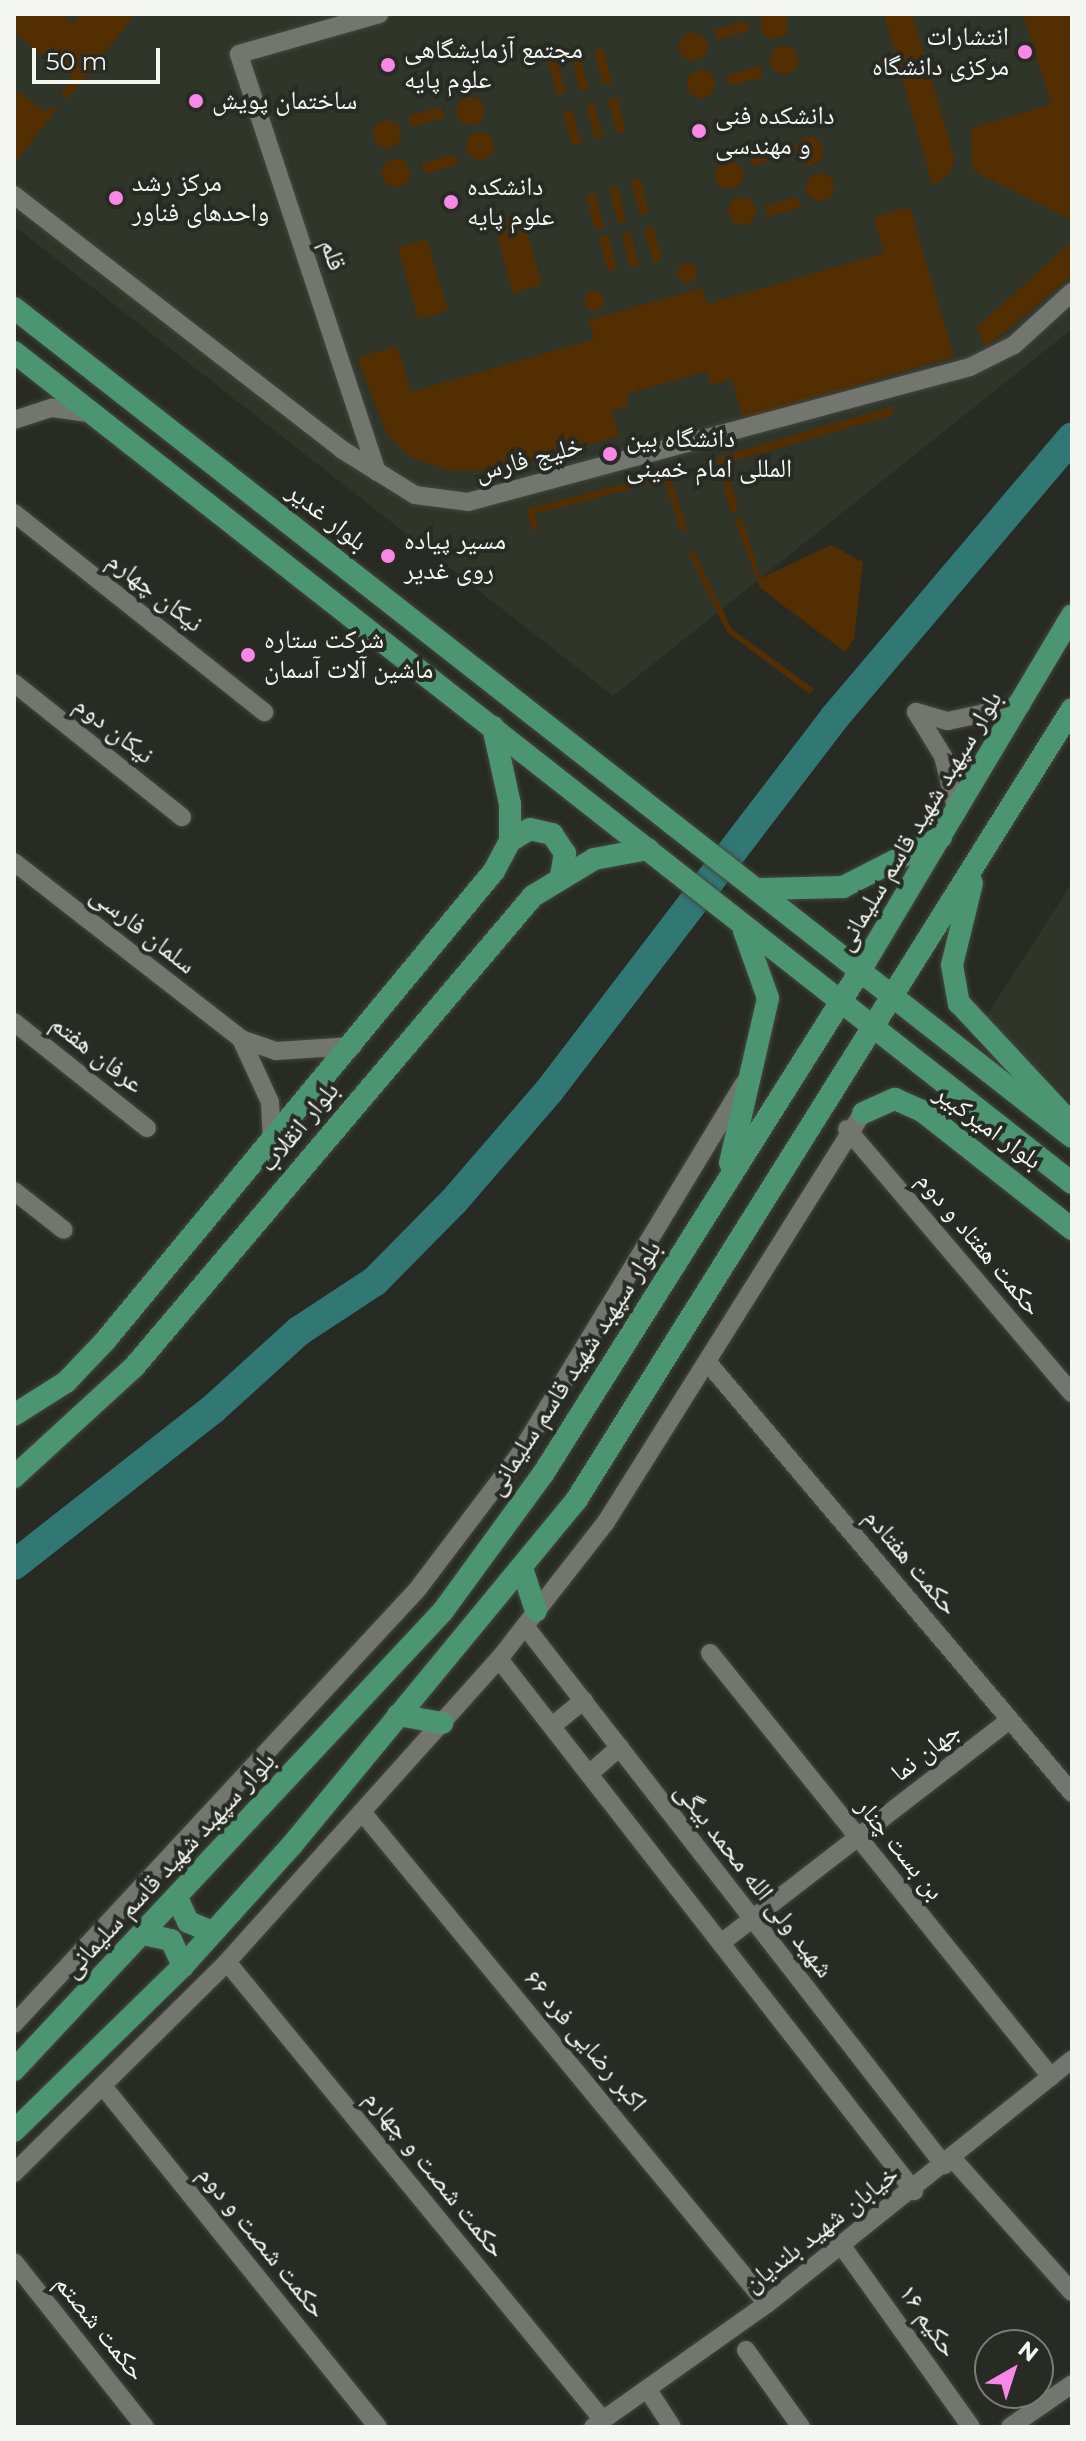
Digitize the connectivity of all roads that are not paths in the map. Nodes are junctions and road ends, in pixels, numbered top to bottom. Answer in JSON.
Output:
{"nodes":[{"id":1,"x":379,"y":14,"type":"edge"},
{"id":2,"x":14,"y":195,"type":"edge"},
{"id":3,"x":1072,"y":292,"type":"edge"},
{"id":4,"x":14,"y":308,"type":"edge"},
{"id":5,"x":14,"y":352,"type":"edge"},
{"id":6,"x":93,"y":414,"type":"junction"},
{"id":7,"x":14,"y":420,"type":"edge"},
{"id":8,"x":377,"y":472,"type":"junction"},
{"id":9,"x":14,"y":513,"type":"edge"},
{"id":10,"x":1072,"y":615,"type":"edge"},
{"id":11,"x":14,"y":683,"type":"edge"},
{"id":12,"x":1024,"y":704,"type":"junction"},
{"id":13,"x":1072,"y":709,"type":"edge"},
{"id":14,"x":264,"y":712,"type":"dead end"},
{"id":15,"x":493,"y":727,"type":"junction"},
{"id":16,"x":957,"y":812,"type":"junction"},
{"id":17,"x":182,"y":817,"type":"dead end"},
{"id":18,"x":942,"y":836,"type":"junction"},
{"id":19,"x":510,"y":841,"type":"junction"},
{"id":20,"x":648,"y":849,"type":"junction"},
{"id":21,"x":14,"y":862,"type":"edge"},
{"id":22,"x":977,"y":862,"type":"junction"},
{"id":23,"x":561,"y":875,"type":"junction"},
{"id":24,"x":755,"y":888,"type":"junction"},
{"id":25,"x":737,"y":920,"type":"junction"},
{"id":26,"x":812,"y":935,"type":"junction"},
{"id":27,"x":790,"y":963,"type":"junction"},
{"id":28,"x":860,"y":971,"type":"junction"},
{"id":29,"x":894,"y":997,"type":"junction"},
{"id":30,"x":840,"y":1002,"type":"junction"},
{"id":31,"x":14,"y":1022,"type":"edge"},
{"id":32,"x":873,"y":1028,"type":"junction"},
{"id":33,"x":942,"y":1034,"type":"junction"},
{"id":34,"x":241,"y":1039,"type":"junction"},
{"id":35,"x":353,"y":1046,"type":"junction"},
{"id":36,"x":920,"y":1065,"type":"junction"},
{"id":37,"x":744,"y":1084,"type":"junction"},
{"id":38,"x":855,"y":1121,"type":"junction"},
{"id":39,"x":1072,"y":1124,"type":"edge"},
{"id":40,"x":147,"y":1128,"type":"dead end"},
{"id":41,"x":1072,"y":1137,"type":"edge"},
{"id":42,"x":272,"y":1142,"type":"junction"},
{"id":43,"x":728,"y":1174,"type":"junction"},
{"id":44,"x":1072,"y":1183,"type":"edge"},
{"id":45,"x":14,"y":1191,"type":"edge"},
{"id":46,"x":1072,"y":1229,"type":"edge"},
{"id":47,"x":64,"y":1230,"type":"dead end"},
{"id":48,"x":709,"y":1364,"type":"junction"},
{"id":49,"x":1072,"y":1393,"type":"edge"},
{"id":50,"x":14,"y":1415,"type":"edge"},
{"id":51,"x":14,"y":1477,"type":"edge"},
{"id":52,"x":522,"y":1568,"type":"junction"},
{"id":53,"x":531,"y":1619,"type":"junction"},
{"id":54,"x":710,"y":1653,"type":"dead end"},
{"id":55,"x":499,"y":1659,"type":"junction"},
{"id":56,"x":584,"y":1700,"type":"junction"},
{"id":57,"x":398,"y":1715,"type":"junction"},
{"id":58,"x":1010,"y":1720,"type":"junction"},
{"id":59,"x":442,"y":1723,"type":"junction"},
{"id":60,"x":552,"y":1726,"type":"junction"},
{"id":61,"x":620,"y":1747,"type":"junction"},
{"id":62,"x":589,"y":1774,"type":"junction"},
{"id":63,"x":1072,"y":1793,"type":"edge"},
{"id":64,"x":362,"y":1812,"type":"junction"},
{"id":65,"x":858,"y":1837,"type":"junction"},
{"id":66,"x":177,"y":1898,"type":"junction"},
{"id":67,"x":751,"y":1920,"type":"junction"},
{"id":68,"x":213,"y":1932,"type":"junction"},
{"id":69,"x":144,"y":1934,"type":"junction"},
{"id":70,"x":721,"y":1943,"type":"junction"},
{"id":71,"x":227,"y":1962,"type":"junction"},
{"id":72,"x":183,"y":1966,"type":"junction"},
{"id":73,"x":14,"y":2024,"type":"edge"},
{"id":74,"x":1072,"y":2060,"type":"edge"},
{"id":75,"x":14,"y":2070,"type":"edge"},
{"id":76,"x":1051,"y":2077,"type":"junction"},
{"id":77,"x":106,"y":2090,"type":"junction"},
{"id":78,"x":14,"y":2131,"type":"edge"},
{"id":79,"x":948,"y":2162,"type":"junction"},
{"id":80,"x":14,"y":2173,"type":"edge"},
{"id":81,"x":914,"y":2191,"type":"junction"},
{"id":82,"x":842,"y":2246,"type":"junction"},
{"id":83,"x":14,"y":2262,"type":"edge"},
{"id":84,"x":1072,"y":2292,"type":"edge"},
{"id":85,"x":767,"y":2304,"type":"junction"},
{"id":86,"x":746,"y":2350,"type":"dead end"},
{"id":87,"x":1072,"y":2384,"type":"edge"},
{"id":88,"x":648,"y":2390,"type":"junction"},
{"id":89,"x":598,"y":2423,"type":"edge"},
{"id":90,"x":145,"y":2427,"type":"edge"},
{"id":91,"x":378,"y":2427,"type":"edge"},
{"id":92,"x":672,"y":2427,"type":"edge"},
{"id":93,"x":801,"y":2427,"type":"edge"},
{"id":94,"x":971,"y":2427,"type":"edge"},
{"id":95,"x":1010,"y":2427,"type":"edge"}],
"edges":[{"from":1,"to":8,"type":"street","name":"قلم"},
{"from":2,"to":8,"type":"street","name":"خلیج فارس"},
{"from":3,"to":8,"type":"street","name":"خلیج فارس"},
{"from":4,"to":24,"type":"main road","name":"بلوار غدیر"},
{"from":5,"to":6,"type":"main road"},
{"from":6,"to":7,"type":"street"},
{"from":6,"to":15,"type":"main road"},
{"from":9,"to":14,"type":"street","name":"نیکان چهارم"},
{"from":10,"to":12,"type":"main road","name":"بلوار سپهبد شهید قاسم سلیمانی"},
{"from":11,"to":17,"type":"street","name":"نیکان دوم"},
{"from":12,"to":16,"type":"main road","name":"بلوار سپهبد شهید قاسم سلیمانی"},
{"from":12,"to":16,"type":"street"},
{"from":13,"to":22,"type":"main road"},
{"from":15,"to":19,"type":"main road"},
{"from":15,"to":20,"type":"main road"},
{"from":16,"to":18,"type":"main road","name":"بلوار سپهبد شهید قاسم سلیمانی"},
{"from":18,"to":24,"type":"main road"},
{"from":18,"to":28,"type":"main road","name":"بلوار سپهبد شهید قاسم سلیمانی"},
{"from":19,"to":23,"type":"main road"},
{"from":19,"to":35,"type":"main road","name":"بلوار انقلاب"},
{"from":20,"to":23,"type":"main road","name":"بلوار انقلاب"},
{"from":20,"to":25,"type":"main road"},
{"from":21,"to":34,"type":"street","name":"سلمان فارسی"},
{"from":22,"to":29,"type":"main road"},
{"from":22,"to":39,"type":"main road"},
{"from":23,"to":51,"type":"main road","name":"بلوار انقلاب"},
{"from":24,"to":26,"type":"main road","name":"بلوار غدیر"},
{"from":25,"to":27,"type":"main road","name":"بلوار امیرکبیر"},
{"from":25,"to":37,"type":"main road"},
{"from":26,"to":27,"type":"main road"},
{"from":26,"to":28,"type":"main road","name":"بلوار غدیر"},
{"from":27,"to":30,"type":"main road","name":"بلوار امیرکبیر"},
{"from":28,"to":29,"type":"main road","name":"بلوار امیرکبیر"},
{"from":28,"to":30,"type":"main road","name":"بلوار سپهبد شهید قاسم سلیمانی"},
{"from":29,"to":32,"type":"main road"},
{"from":29,"to":33,"type":"main road","name":"بلوار امیرکبیر"},
{"from":30,"to":32,"type":"main road","name":"بلوار امیرکبیر"},
{"from":30,"to":43,"type":"main road","name":"بلوار سپهبد شهید قاسم سلیمانی"},
{"from":31,"to":40,"type":"street","name":"عرفان هفتم"},
{"from":32,"to":36,"type":"main road","name":"بلوار امیرکبیر"},
{"from":32,"to":52,"type":"main road"},
{"from":33,"to":36,"type":"main road"},
{"from":33,"to":41,"type":"main road","name":"بلوار امیرکبیر"},
{"from":34,"to":35,"type":"street","name":"سلمان فارسی"},
{"from":34,"to":42,"type":"street","name":"سلمان فارسی"},
{"from":35,"to":42,"type":"main road","name":"بلوار انقلاب"},
{"from":36,"to":44,"type":"main road","name":"بلوار امیرکبیر"},
{"from":37,"to":43,"type":"main road"},
{"from":37,"to":73,"type":"street"},
{"from":38,"to":46,"type":"main road","name":"بلوار امیرکبیر"},
{"from":38,"to":48,"type":"street"},
{"from":38,"to":49,"type":"street","name":"حکمت هفتاد و دوم"},
{"from":42,"to":50,"type":"main road","name":"بلوار انقلاب"},
{"from":43,"to":66,"type":"main road","name":"بلوار سپهبد شهید قاسم سلیمانی"},
{"from":45,"to":47,"type":"street"},
{"from":48,"to":53,"type":"street"},
{"from":48,"to":58,"type":"street","name":"حکمت هفتادم"},
{"from":52,"to":53,"type":"main road"},
{"from":52,"to":57,"type":"main road"},
{"from":53,"to":55,"type":"street"},
{"from":53,"to":56,"type":"street","name":"شهید ولی الله محمد بیگی"},
{"from":54,"to":65,"type":"street","name":"بن بست چنار"},
{"from":55,"to":59,"type":"street"},
{"from":55,"to":60,"type":"street"},
{"from":56,"to":60,"type":"street"},
{"from":56,"to":61,"type":"street","name":"شهید ولی الله محمد بیگی"},
{"from":57,"to":59,"type":"main road"},
{"from":57,"to":68,"type":"main road"},
{"from":58,"to":63,"type":"street","name":"حکمت هفتادم"},
{"from":58,"to":65,"type":"street","name":"جهان نما"},
{"from":59,"to":64,"type":"street"},
{"from":60,"to":62,"type":"street"},
{"from":61,"to":62,"type":"street"},
{"from":61,"to":67,"type":"street","name":"شهید ولی الله محمد بیگی"},
{"from":62,"to":70,"type":"street"},
{"from":64,"to":71,"type":"street"},
{"from":64,"to":85,"type":"street","name":"۶۶ اکبر رضایی فرد"},
{"from":65,"to":67,"type":"street","name":"جهان نما"},
{"from":65,"to":76,"type":"street","name":"بن بست چنار"},
{"from":66,"to":68,"type":"main road"},
{"from":66,"to":69,"type":"main road","name":"بلوار سپهبد شهید قاسم سلیمانی"},
{"from":67,"to":70,"type":"street","name":"جهان نما"},
{"from":67,"to":79,"type":"street","name":"شهید ولی الله محمد بیگی"},
{"from":68,"to":72,"type":"main road"},
{"from":69,"to":72,"type":"main road"},
{"from":69,"to":75,"type":"main road","name":"بلوار سپهبد شهید قاسم سلیمانی"},
{"from":70,"to":81,"type":"street"},
{"from":71,"to":77,"type":"street"},
{"from":71,"to":89,"type":"street","name":"حکمت شصت و چهارم"},
{"from":72,"to":78,"type":"main road"},
{"from":74,"to":76,"type":"street","name":"خیابان شهید بلندیان"},
{"from":76,"to":79,"type":"street","name":"خیابان شهید بلندیان"},
{"from":77,"to":80,"type":"street"},
{"from":77,"to":91,"type":"street","name":"حکمت شصت و دوم"},
{"from":79,"to":81,"type":"street","name":"خیابان شهید بلندیان"},
{"from":79,"to":84,"type":"street","name":"شهید ولی الله محمد بیگی"},
{"from":81,"to":82,"type":"street","name":"خیابان شهید بلندیان"},
{"from":82,"to":85,"type":"street","name":"خیابان شهید بلندیان"},
{"from":82,"to":94,"type":"street","name":"حکیم ۱۶"},
{"from":83,"to":90,"type":"street","name":"حکمت شصتم"},
{"from":85,"to":88,"type":"street","name":"خیابان شهید بلندیان"},
{"from":86,"to":93,"type":"street"},
{"from":87,"to":95,"type":"street"},
{"from":88,"to":89,"type":"street","name":"خیابان شهید بلندیان"},
{"from":88,"to":92,"type":"street"}]}
